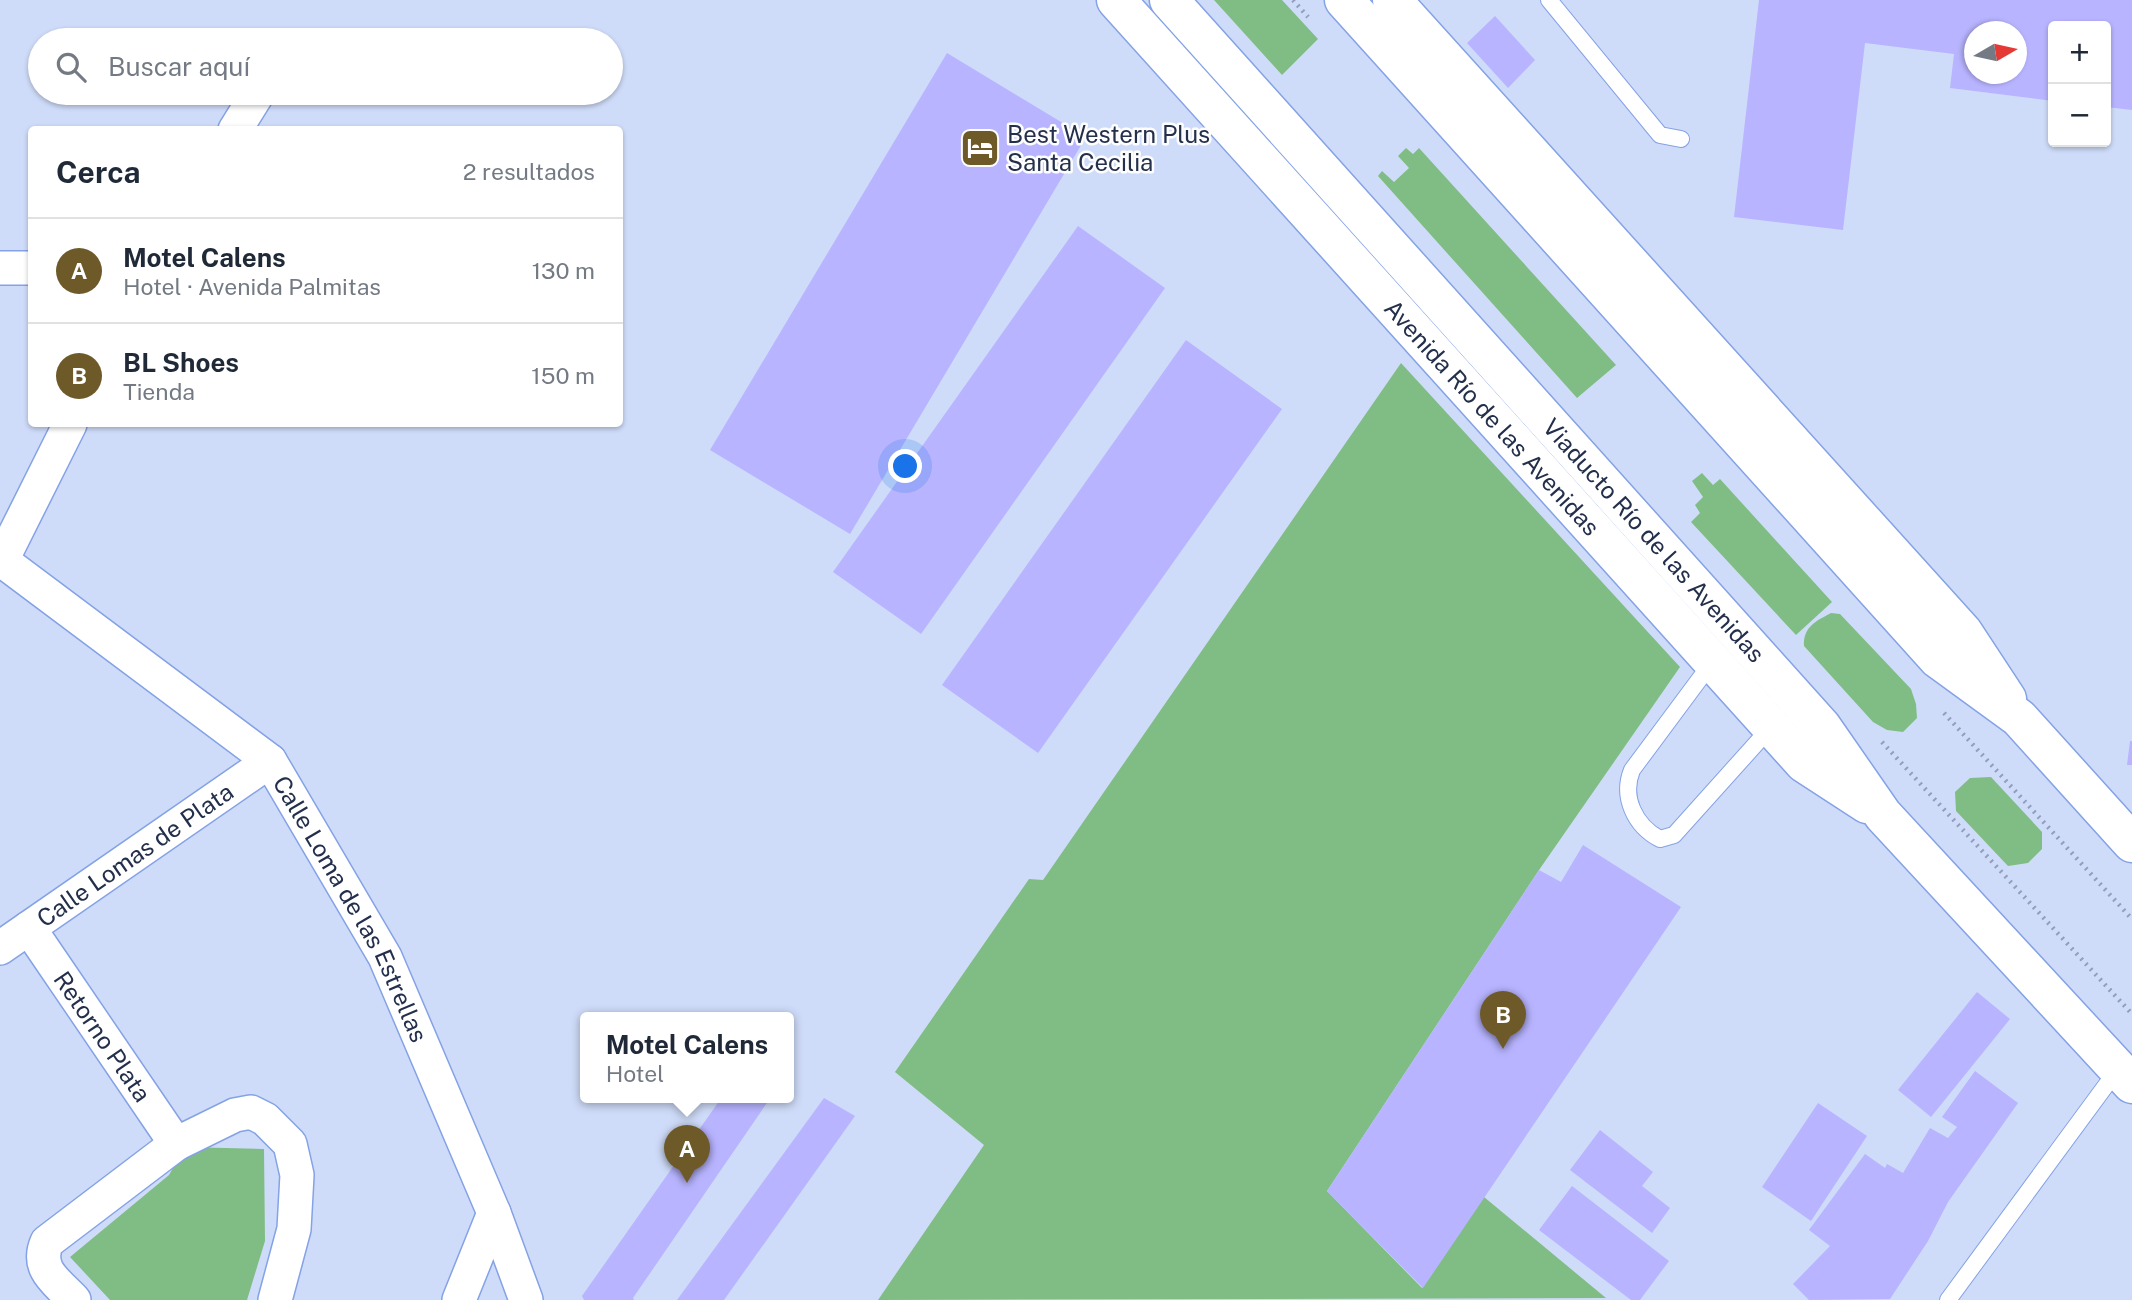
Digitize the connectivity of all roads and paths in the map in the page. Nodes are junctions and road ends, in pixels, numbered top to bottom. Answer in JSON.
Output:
{"nodes":[{"id":1,"x":1116,"y":0,"type":"edge"},
{"id":2,"x":1169,"y":0,"type":"edge"},
{"id":3,"x":1344,"y":0,"type":"edge"},
{"id":4,"x":1392,"y":0,"type":"edge"},
{"id":5,"x":1549,"y":0,"type":"edge"},
{"id":6,"x":251,"y":105,"type":"edge"},
{"id":7,"x":237,"y":126,"type":"edge"},
{"id":8,"x":1681,"y":139,"type":"dead end"},
{"id":9,"x":0,"y":268,"type":"edge"},
{"id":10,"x":28,"y":268,"type":"edge"},
{"id":11,"x":68,"y":427,"type":"edge"},
{"id":12,"x":1,"y":560,"type":"edge"},
{"id":13,"x":1713,"y":661,"type":"junction"},
{"id":14,"x":2020,"y":718,"type":"junction"},
{"id":15,"x":1771,"y":727,"type":"junction"},
{"id":16,"x":270,"y":761,"type":"junction"},
{"id":17,"x":1883,"y":815,"type":"junction"},
{"id":18,"x":2132,"y":843,"type":"edge"},
{"id":19,"x":29,"y":928,"type":"junction"},
{"id":20,"x":0,"y":948,"type":"edge"},
{"id":21,"x":2125,"y":1077,"type":"edge"},
{"id":22,"x":176,"y":1144,"type":"junction"},
{"id":23,"x":494,"y":1213,"type":"junction"},
{"id":24,"x":74,"y":1300,"type":"edge"},
{"id":25,"x":275,"y":1300,"type":"edge"},
{"id":26,"x":459,"y":1300,"type":"edge"},
{"id":27,"x":526,"y":1300,"type":"edge"},
{"id":28,"x":1948,"y":1300,"type":"edge"}],
"edges":[{"from":1,"to":13,"type":"main road","name":"Avenida Río de las Avenidas"},
{"from":2,"to":17,"type":"main road","name":"Viaducto Río de las Avenidas"},
{"from":3,"to":14,"type":"main road"},
{"from":4,"to":14,"type":"main road"},
{"from":5,"to":8,"type":"lane"},
{"from":6,"to":7,"type":"street"},
{"from":9,"to":10,"type":"street"},
{"from":11,"to":12,"type":"street"},
{"from":12,"to":16,"type":"street","name":"Calle Loma de las Estrellas"},
{"from":13,"to":15,"type":"main road","name":"Avenida Río de las Avenidas"},
{"from":13,"to":15,"type":"lane"},
{"from":14,"to":18,"type":"main road"},
{"from":15,"to":17,"type":"main road","name":"Avenida Río de las Avenidas"},
{"from":16,"to":19,"type":"street","name":"Calle Lomas de Plata"},
{"from":16,"to":23,"type":"street","name":"Calle Loma de las Estrellas"},
{"from":17,"to":21,"type":"main road","name":"Viaducto Río de las Avenidas"},
{"from":19,"to":20,"type":"street","name":"Calle Lomas de Plata"},
{"from":19,"to":22,"type":"street","name":"Retorno Plata"},
{"from":21,"to":28,"type":"lane"},
{"from":22,"to":24,"type":"street"},
{"from":22,"to":25,"type":"street"},
{"from":23,"to":26,"type":"street"},
{"from":23,"to":27,"type":"street","name":"Calle Loma de las Estrellas"}]}
